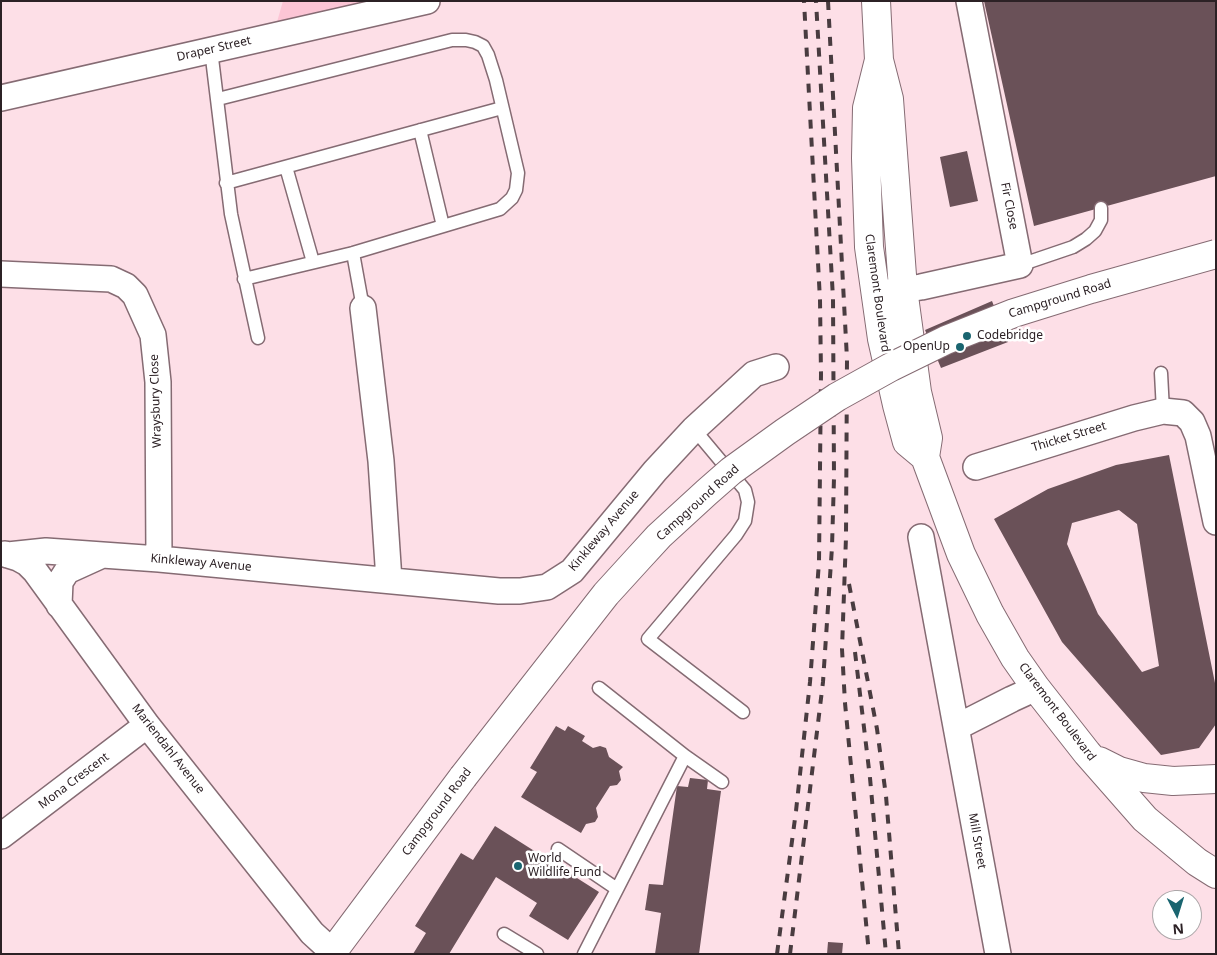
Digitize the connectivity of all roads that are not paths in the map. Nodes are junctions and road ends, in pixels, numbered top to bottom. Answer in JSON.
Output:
{"nodes":[{"id":1,"x":427,"y":1,"type":"edge"},
{"id":2,"x":876,"y":1,"type":"edge"},
{"id":3,"x":969,"y":1,"type":"edge"},
{"id":4,"x":211,"y":50,"type":"junction"},
{"id":5,"x":879,"y":60,"type":"junction"},
{"id":6,"x":1,"y":98,"type":"edge"},
{"id":7,"x":218,"y":99,"type":"junction"},
{"id":8,"x":502,"y":108,"type":"junction"},
{"id":9,"x":420,"y":130,"type":"junction"},
{"id":10,"x":286,"y":167,"type":"junction"},
{"id":11,"x":226,"y":183,"type":"junction"},
{"id":12,"x":1101,"y":208,"type":"dead end"},
{"id":13,"x":443,"y":226,"type":"junction"},
{"id":14,"x":353,"y":252,"type":"junction"},
{"id":15,"x":1216,"y":254,"type":"edge"},
{"id":16,"x":313,"y":262,"type":"junction"},
{"id":17,"x":1020,"y":265,"type":"junction"},
{"id":18,"x":1,"y":274,"type":"edge"},
{"id":19,"x":244,"y":279,"type":"junction"},
{"id":20,"x":903,"y":290,"type":"junction"},
{"id":21,"x":875,"y":294,"type":"junction"},
{"id":22,"x":363,"y":308,"type":"joint"},
{"id":23,"x":258,"y":338,"type":"dead end"},
{"id":24,"x":776,"y":367,"type":"dead end"},
{"id":25,"x":1161,"y":373,"type":"dead end"},
{"id":26,"x":1163,"y":411,"type":"junction"},
{"id":27,"x":694,"y":429,"type":"junction"},
{"id":28,"x":925,"y":457,"type":"junction"},
{"id":29,"x":976,"y":467,"type":"dead end"},
{"id":30,"x":1215,"y":518,"type":"edge"},
{"id":31,"x":921,"y":537,"type":"dead end"},
{"id":32,"x":4,"y":554,"type":"edge"},
{"id":33,"x":102,"y":555,"type":"junction"},
{"id":34,"x":159,"y":559,"type":"junction"},
{"id":35,"x":390,"y":580,"type":"junction"},
{"id":36,"x":59,"y":605,"type":"junction"},
{"id":37,"x":599,"y":688,"type":"dead end"},
{"id":38,"x":1036,"y":688,"type":"junction"},
{"id":39,"x":743,"y":712,"type":"dead end"},
{"id":40,"x":148,"y":725,"type":"junction"},
{"id":41,"x":957,"y":727,"type":"junction"},
{"id":42,"x":1087,"y":753,"type":"junction"},
{"id":43,"x":685,"y":756,"type":"junction"},
{"id":44,"x":1216,"y":779,"type":"edge"},
{"id":45,"x":722,"y":782,"type":"dead end"},
{"id":46,"x":1,"y":836,"type":"edge"},
{"id":47,"x":558,"y":849,"type":"dead end"},
{"id":48,"x":1216,"y":874,"type":"edge"},
{"id":49,"x":617,"y":889,"type":"junction"},
{"id":50,"x":504,"y":934,"type":"dead end"},
{"id":51,"x":333,"y":953,"type":"edge"},
{"id":52,"x":537,"y":954,"type":"edge"},
{"id":53,"x":584,"y":954,"type":"edge"},
{"id":54,"x":998,"y":954,"type":"edge"}],
"edges":[{"from":1,"to":4,"type":"street","name":"Draper Street"},
{"from":2,"to":5,"type":"street","name":"Claremont Boulevard"},
{"from":3,"to":17,"type":"street","name":"Fir Close"},
{"from":4,"to":6,"type":"street","name":"Draper Street"},
{"from":4,"to":7,"type":"lane"},
{"from":5,"to":20,"type":"street","name":"Claremont Boulevard"},
{"from":5,"to":21,"type":"street","name":"Claremont Boulevard"},
{"from":7,"to":8,"type":"lane"},
{"from":7,"to":11,"type":"lane"},
{"from":8,"to":9,"type":"lane"},
{"from":8,"to":13,"type":"lane"},
{"from":9,"to":10,"type":"lane"},
{"from":9,"to":13,"type":"lane"},
{"from":10,"to":11,"type":"lane"},
{"from":10,"to":16,"type":"lane"},
{"from":11,"to":19,"type":"lane"},
{"from":12,"to":17,"type":"lane"},
{"from":13,"to":14,"type":"lane"},
{"from":14,"to":16,"type":"lane"},
{"from":14,"to":22,"type":"lane"},
{"from":15,"to":51,"type":"street","name":"Campground Road","bridge":true},
{"from":16,"to":19,"type":"lane"},
{"from":17,"to":20,"type":"street"},
{"from":18,"to":34,"type":"street","name":"Wraysbury Close"},
{"from":19,"to":23,"type":"lane"},
{"from":20,"to":21,"type":"street"},
{"from":20,"to":28,"type":"street","name":"Claremont Boulevard"},
{"from":21,"to":28,"type":"street","name":"Claremont Boulevard"},
{"from":22,"to":35,"type":"street"},
{"from":24,"to":27,"type":"street","name":"Kinkleway Avenue"},
{"from":25,"to":26,"type":"lane"},
{"from":26,"to":29,"type":"street","name":"Thicket Street"},
{"from":26,"to":30,"type":"street"},
{"from":27,"to":35,"type":"street","name":"Kinkleway Avenue"},
{"from":27,"to":39,"type":"lane"},
{"from":28,"to":38,"type":"street","name":"Claremont Boulevard"},
{"from":31,"to":41,"type":"street","name":"Mill Street"},
{"from":32,"to":33,"type":"street","name":"Kinkleway Avenue"},
{"from":32,"to":36,"type":"street","name":"Mariendahl Avenue"},
{"from":33,"to":34,"type":"street","name":"Kinkleway Avenue"},
{"from":33,"to":36,"type":"street","name":"Kinkleway Avenue"},
{"from":34,"to":35,"type":"street","name":"Kinkleway Avenue"},
{"from":36,"to":40,"type":"street","name":"Mariendahl Avenue"},
{"from":37,"to":43,"type":"lane"},
{"from":38,"to":41,"type":"street"},
{"from":38,"to":42,"type":"street","name":"Claremont Boulevard"},
{"from":40,"to":46,"type":"street","name":"Mona Crescent"},
{"from":40,"to":51,"type":"street","name":"Mariendahl Avenue"},
{"from":41,"to":54,"type":"street","name":"Mill Street"},
{"from":42,"to":44,"type":"street"},
{"from":42,"to":48,"type":"street","name":"Claremont Boulevard"},
{"from":43,"to":45,"type":"lane"},
{"from":43,"to":49,"type":"lane"},
{"from":47,"to":49,"type":"lane"},
{"from":49,"to":53,"type":"lane"},
{"from":50,"to":52,"type":"lane"}]}
